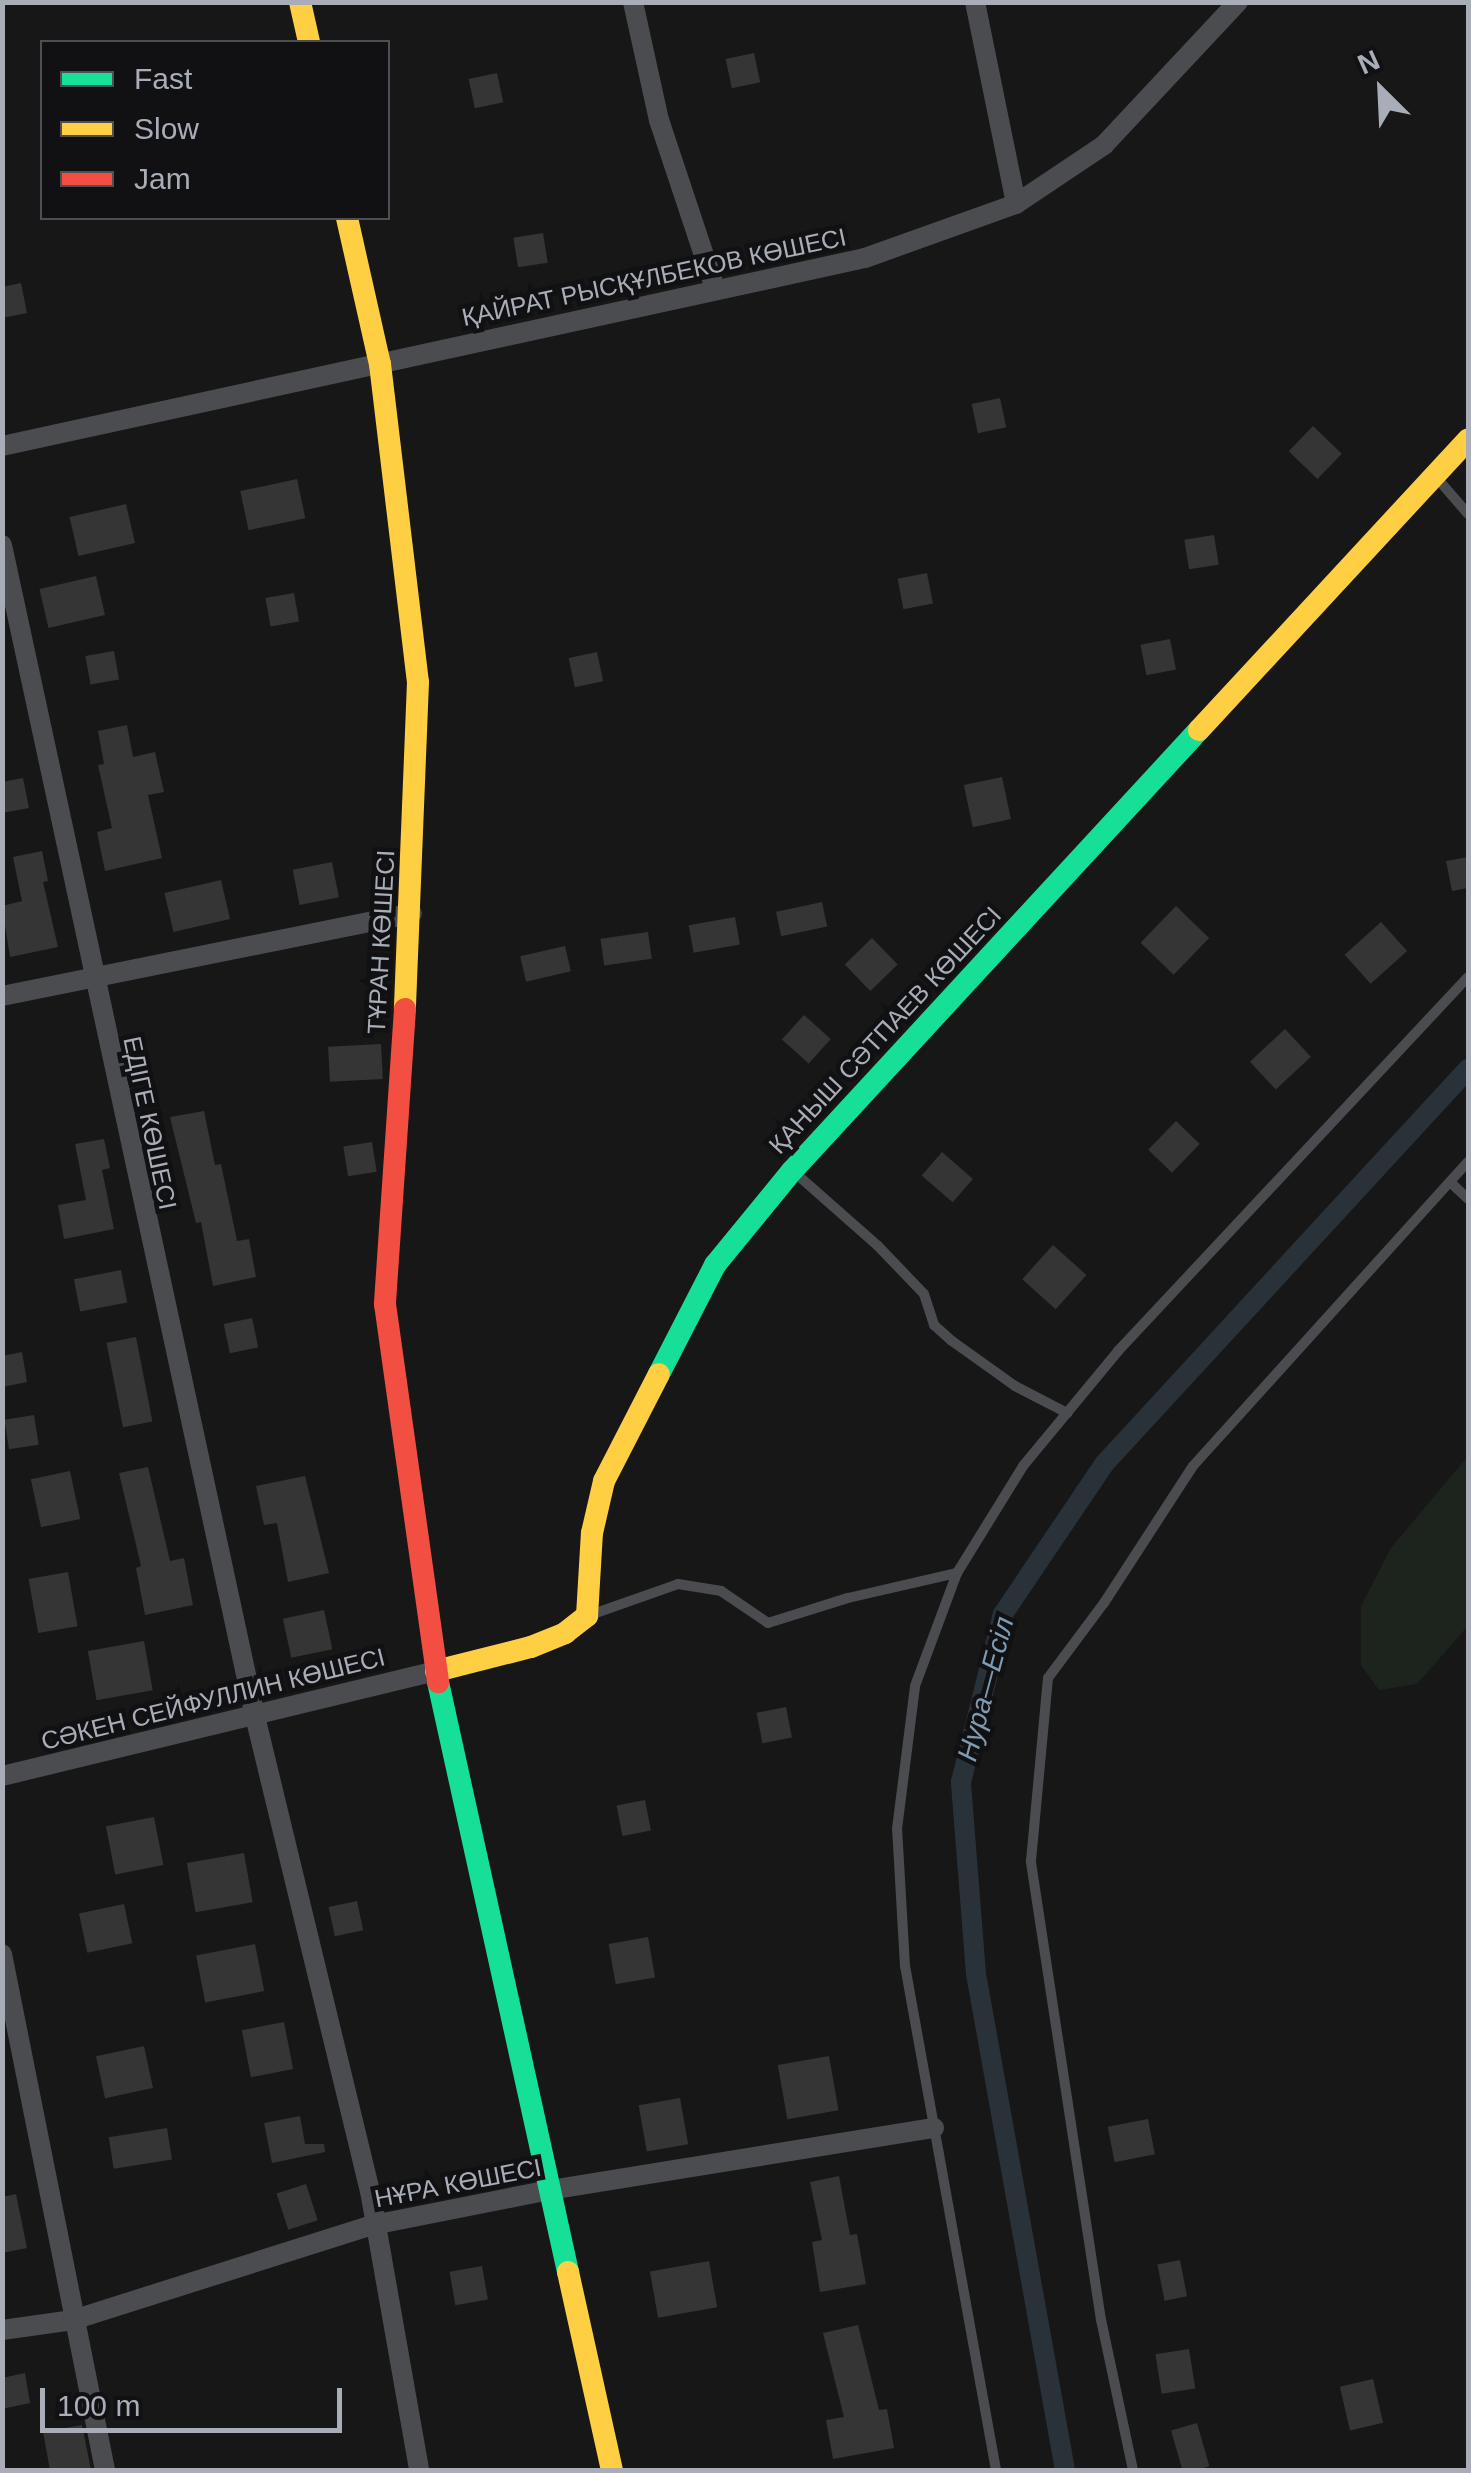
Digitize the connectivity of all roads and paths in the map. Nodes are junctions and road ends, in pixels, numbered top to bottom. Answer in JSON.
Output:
{"nodes":[{"id":1,"x":300,"y":2,"type":"edge"},
{"id":2,"x":634,"y":2,"type":"edge"},
{"id":3,"x":974,"y":2,"type":"edge"},
{"id":4,"x":1238,"y":2,"type":"edge"},
{"id":5,"x":309,"y":40,"type":"edge"},
{"id":6,"x":1016,"y":204,"type":"junction"},
{"id":7,"x":348,"y":220,"type":"edge"},
{"id":8,"x":714,"y":288,"type":"junction"},
{"id":9,"x":380,"y":364,"type":"junction"},
{"id":10,"x":1468,"y":439,"type":"edge"},
{"id":11,"x":2,"y":446,"type":"edge"},
{"id":12,"x":1435,"y":476,"type":"junction"},
{"id":13,"x":1468,"y":514,"type":"edge"},
{"id":14,"x":2,"y":544,"type":"edge"},
{"id":15,"x":412,"y":913,"type":"junction"},
{"id":16,"x":93,"y":976,"type":"junction"},
{"id":17,"x":1468,"y":978,"type":"edge"},
{"id":18,"x":2,"y":996,"type":"edge"},
{"id":19,"x":1468,"y":1162,"type":"edge"},
{"id":20,"x":792,"y":1170,"type":"junction"},
{"id":21,"x":1450,"y":1182,"type":"junction"},
{"id":22,"x":1468,"y":1199,"type":"edge"},
{"id":23,"x":1067,"y":1413,"type":"junction"},
{"id":24,"x":957,"y":1572,"type":"junction"},
{"id":25,"x":587,"y":1616,"type":"junction"},
{"id":26,"x":436,"y":1670,"type":"junction"},
{"id":27,"x":254,"y":1712,"type":"junction"},
{"id":28,"x":2,"y":1776,"type":"edge"},
{"id":29,"x":2,"y":1954,"type":"edge"},
{"id":30,"x":934,"y":2128,"type":"junction"},
{"id":31,"x":550,"y":2190,"type":"junction"},
{"id":32,"x":373,"y":2225,"type":"junction"},
{"id":33,"x":73,"y":2320,"type":"junction"},
{"id":34,"x":2,"y":2330,"type":"edge"},
{"id":35,"x":105,"y":2470,"type":"edge"},
{"id":36,"x":419,"y":2470,"type":"edge"},
{"id":37,"x":612,"y":2470,"type":"edge"},
{"id":38,"x":996,"y":2470,"type":"edge"},
{"id":39,"x":1132,"y":2470,"type":"edge"}],
"edges":[{"from":1,"to":5,"type":"street"},
{"from":2,"to":8,"type":"street"},
{"from":3,"to":6,"type":"street"},
{"from":4,"to":6,"type":"street","name":"ҚАЙРАТ РЫСҚҰЛБЕКОВ КӨШЕСІ"},
{"from":6,"to":8,"type":"street","name":"ҚАЙРАТ РЫСҚҰЛБЕКОВ КӨШЕСІ"},
{"from":7,"to":9,"type":"street","name":"ТҰРАН КӨШЕСІ"},
{"from":8,"to":9,"type":"street","name":"ҚАЙРАТ РЫСҚҰЛБЕКОВ КӨШЕСІ"},
{"from":9,"to":11,"type":"street","name":"ҚАЙРАТ РЫСҚҰЛБЕКОВ КӨШЕСІ"},
{"from":9,"to":15,"type":"street","name":"ТҰРАН КӨШЕСІ"},
{"from":10,"to":12,"type":"street","name":"ҚАНЫШ СӘТПАЕВ КӨШЕСІ"},
{"from":12,"to":13,"type":"lane"},
{"from":12,"to":20,"type":"street","name":"ҚАНЫШ СӘТПАЕВ КӨШЕСІ"},
{"from":14,"to":16,"type":"street","name":"ЕДІГЕ КӨШЕСІ"},
{"from":15,"to":16,"type":"street"},
{"from":15,"to":26,"type":"street","name":"ТҰРАН КӨШЕСІ"},
{"from":16,"to":18,"type":"street"},
{"from":16,"to":27,"type":"street","name":"ЕДІГЕ КӨШЕСІ"},
{"from":17,"to":23,"type":"lane"},
{"from":19,"to":21,"type":"lane"},
{"from":20,"to":23,"type":"lane"},
{"from":20,"to":25,"type":"street","name":"ҚАНЫШ СӘТПАЕВ КӨШЕСІ"},
{"from":21,"to":22,"type":"lane"},
{"from":21,"to":39,"type":"lane"},
{"from":23,"to":24,"type":"lane"},
{"from":24,"to":25,"type":"lane"},
{"from":24,"to":30,"type":"lane"},
{"from":25,"to":26,"type":"street"},
{"from":26,"to":27,"type":"street","name":"СӘКЕН СЕЙФУЛЛИН КӨШЕСІ"},
{"from":26,"to":31,"type":"street","name":"ТҰРАН КӨШЕСІ"},
{"from":27,"to":28,"type":"street","name":"СӘКЕН СЕЙФУЛЛИН КӨШЕСІ"},
{"from":27,"to":32,"type":"street","name":"ЕДІГЕ КӨШЕСІ"},
{"from":29,"to":33,"type":"street"},
{"from":30,"to":31,"type":"street","name":"НҰРА КӨШЕСІ"},
{"from":30,"to":38,"type":"lane"},
{"from":31,"to":32,"type":"street","name":"НҰРА КӨШЕСІ"},
{"from":31,"to":37,"type":"street","name":"ТҰРАН КӨШЕСІ"},
{"from":32,"to":33,"type":"street","name":"НҰРА КӨШЕСІ"},
{"from":32,"to":36,"type":"street","name":"ЕДІГЕ КӨШЕСІ"},
{"from":33,"to":34,"type":"street","name":"НҰРА КӨШЕСІ"},
{"from":33,"to":35,"type":"street"}]}
